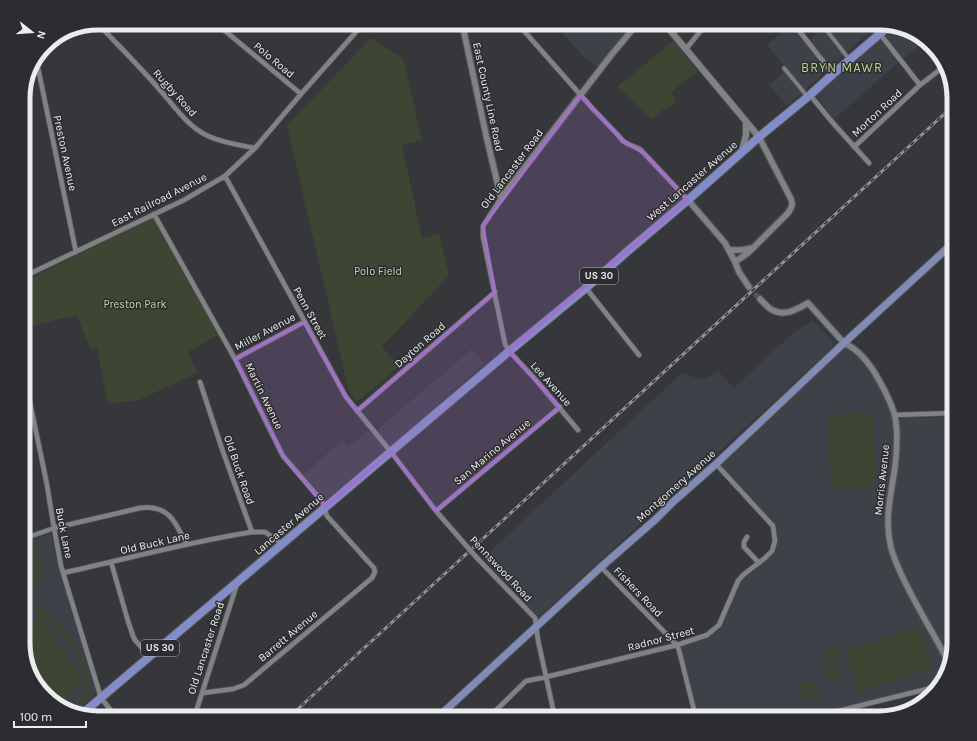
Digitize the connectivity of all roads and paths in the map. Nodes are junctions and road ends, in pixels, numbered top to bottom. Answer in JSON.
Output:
{"nodes":[{"id":1,"x":104,"y":30,"type":"edge"},
{"id":2,"x":224,"y":30,"type":"edge"},
{"id":3,"x":358,"y":30,"type":"edge"},
{"id":4,"x":463,"y":30,"type":"edge"},
{"id":5,"x":523,"y":30,"type":"edge"},
{"id":6,"x":632,"y":30,"type":"edge"},
{"id":7,"x":670,"y":30,"type":"edge"},
{"id":8,"x":701,"y":30,"type":"edge"},
{"id":9,"x":798,"y":30,"type":"edge"},
{"id":10,"x":878,"y":30,"type":"edge"},
{"id":11,"x":884,"y":31,"type":"edge"},
{"id":12,"x":828,"y":32,"type":"dead end"},
{"id":13,"x":880,"y":34,"type":"junction"},
{"id":14,"x":686,"y":49,"type":"junction"},
{"id":15,"x":850,"y":60,"type":"junction"},
{"id":16,"x":38,"y":67,"type":"edge"},
{"id":17,"x":784,"y":68,"type":"dead end"},
{"id":18,"x":941,"y":69,"type":"edge"},
{"id":19,"x":833,"y":74,"type":"junction"},
{"id":20,"x":920,"y":85,"type":"junction"},
{"id":21,"x":300,"y":94,"type":"junction"},
{"id":22,"x":581,"y":95,"type":"junction"},
{"id":23,"x":809,"y":96,"type":"junction"},
{"id":24,"x":746,"y":122,"type":"junction"},
{"id":25,"x":759,"y":137,"type":"junction"},
{"id":26,"x":854,"y":147,"type":"junction"},
{"id":27,"x":255,"y":148,"type":"junction"},
{"id":28,"x":741,"y":154,"type":"junction"},
{"id":29,"x":869,"y":164,"type":"dead end"},
{"id":30,"x":225,"y":176,"type":"junction"},
{"id":31,"x":501,"y":198,"type":"junction"},
{"id":32,"x":688,"y":200,"type":"junction"},
{"id":33,"x":154,"y":214,"type":"junction"},
{"id":34,"x":752,"y":248,"type":"junction"},
{"id":35,"x":947,"y":249,"type":"edge"},
{"id":36,"x":729,"y":250,"type":"junction"},
{"id":37,"x":76,"y":252,"type":"junction"},
{"id":38,"x":735,"y":262,"type":"junction"},
{"id":39,"x":30,"y":274,"type":"edge"},
{"id":40,"x":749,"y":287,"type":"tunnel mouth"},
{"id":41,"x":586,"y":288,"type":"junction"},
{"id":42,"x":495,"y":292,"type":"junction"},
{"id":43,"x":760,"y":298,"type":"tunnel mouth"},
{"id":44,"x":304,"y":322,"type":"junction"},
{"id":45,"x":844,"y":343,"type":"junction"},
{"id":46,"x":509,"y":351,"type":"junction"},
{"id":47,"x":639,"y":355,"type":"dead end"},
{"id":48,"x":235,"y":359,"type":"junction"},
{"id":49,"x":200,"y":382,"type":"dead end"},
{"id":50,"x":30,"y":402,"type":"edge"},
{"id":51,"x":560,"y":407,"type":"junction"},
{"id":52,"x":357,"y":411,"type":"junction"},
{"id":53,"x":947,"y":413,"type":"edge"},
{"id":54,"x":894,"y":415,"type":"junction"},
{"id":55,"x":578,"y":430,"type":"dead end"},
{"id":56,"x":391,"y":452,"type":"junction"},
{"id":57,"x":716,"y":464,"type":"junction"},
{"id":58,"x":325,"y":507,"type":"junction"},
{"id":59,"x":436,"y":511,"type":"junction"},
{"id":60,"x":54,"y":528,"type":"junction"},
{"id":61,"x":252,"y":532,"type":"junction"},
{"id":62,"x":30,"y":537,"type":"edge"},
{"id":63,"x":747,"y":537,"type":"dead end"},
{"id":64,"x":186,"y":544,"type":"junction"},
{"id":65,"x":282,"y":544,"type":"junction"},
{"id":66,"x":111,"y":562,"type":"junction"},
{"id":67,"x":759,"y":563,"type":"junction"},
{"id":68,"x":601,"y":567,"type":"junction"},
{"id":69,"x":63,"y":573,"type":"junction"},
{"id":70,"x":375,"y":573,"type":"joint"},
{"id":71,"x":237,"y":583,"type":"junction"},
{"id":72,"x":536,"y":627,"type":"junction"},
{"id":73,"x":677,"y":645,"type":"junction"},
{"id":74,"x":150,"y":657,"type":"junction"},
{"id":75,"x":946,"y":657,"type":"edge"},
{"id":76,"x":546,"y":677,"type":"junction"},
{"id":77,"x":929,"y":688,"type":"edge"},
{"id":78,"x":202,"y":693,"type":"junction"},
{"id":79,"x":101,"y":698,"type":"junction"},
{"id":80,"x":86,"y":710,"type":"edge"},
{"id":81,"x":111,"y":711,"type":"edge"},
{"id":82,"x":196,"y":711,"type":"edge"},
{"id":83,"x":445,"y":711,"type":"edge"},
{"id":84,"x":495,"y":711,"type":"edge"},
{"id":85,"x":553,"y":711,"type":"edge"},
{"id":86,"x":694,"y":711,"type":"edge"},
{"id":87,"x":838,"y":711,"type":"edge"}],
"edges":[{"from":1,"to":27,"type":"street","name":"Rugby Road"},
{"from":2,"to":21,"type":"street","name":"Polo Road"},
{"from":3,"to":21,"type":"street","name":"East Railroad Avenue"},
{"from":4,"to":31,"type":"street","name":"East County Line Road"},
{"from":5,"to":22,"type":"street"},
{"from":6,"to":22,"type":"street","name":"Old Lancaster Road"},
{"from":7,"to":14,"type":"main road"},
{"from":8,"to":14,"type":"street"},
{"from":9,"to":19,"type":"street"},
{"from":10,"to":13,"type":"street"},
{"from":11,"to":13,"type":"highway","name":"West Lancaster Avenue","number":"US 30"},
{"from":12,"to":15,"type":"street"},
{"from":13,"to":15,"type":"highway","name":"West Lancaster Avenue","number":"US 30"},
{"from":13,"to":20,"type":"street"},
{"from":14,"to":24,"type":"main road"},
{"from":15,"to":19,"type":"highway","name":"West Lancaster Avenue","number":"US 30"},
{"from":16,"to":37,"type":"street","name":"Preston Avenue"},
{"from":17,"to":23,"type":"street"},
{"from":18,"to":20,"type":"street","name":"Morton Road"},
{"from":19,"to":23,"type":"highway","name":"West Lancaster Avenue","number":"US 30"},
{"from":20,"to":26,"type":"street","name":"Morton Road"},
{"from":21,"to":27,"type":"street","name":"East Railroad Avenue"},
{"from":22,"to":31,"type":"street","name":"Old Lancaster Road"},
{"from":22,"to":32,"type":"street"},
{"from":23,"to":25,"type":"highway","name":"West Lancaster Avenue","number":"US 30"},
{"from":23,"to":26,"type":"street","name":"Morton Road"},
{"from":24,"to":25,"type":"main road"},
{"from":24,"to":28,"type":"main road"},
{"from":25,"to":28,"type":"highway","name":"West Lancaster Avenue","number":"US 30"},
{"from":25,"to":34,"type":"street"},
{"from":26,"to":29,"type":"street"},
{"from":27,"to":30,"type":"street","name":"East Railroad Avenue"},
{"from":28,"to":32,"type":"highway","name":"West Lancaster Avenue","number":"US 30"},
{"from":30,"to":33,"type":"street","name":"East Railroad Avenue"},
{"from":30,"to":44,"type":"street","name":"Penn Street"},
{"from":31,"to":42,"type":"street","name":"Old Lancaster Road"},
{"from":32,"to":36,"type":"street"},
{"from":32,"to":41,"type":"highway","name":"West Lancaster Avenue","number":"US 30"},
{"from":33,"to":37,"type":"street","name":"East Railroad Avenue"},
{"from":33,"to":48,"type":"street","name":"Martin Avenue"},
{"from":34,"to":36,"type":"street"},
{"from":34,"to":38,"type":"street"},
{"from":35,"to":45,"type":"main road","name":"Montgomery Avenue"},
{"from":36,"to":38,"type":"street"},
{"from":37,"to":39,"type":"street","name":"East Railroad Avenue"},
{"from":38,"to":40,"type":"street"},
{"from":41,"to":46,"type":"highway","name":"West Lancaster Avenue","number":"US 30"},
{"from":41,"to":47,"type":"street"},
{"from":42,"to":46,"type":"street","name":"Old Lancaster Road"},
{"from":42,"to":52,"type":"street","name":"Dayton Road"},
{"from":43,"to":45,"type":"street","name":"Morris Avenue"},
{"from":44,"to":48,"type":"street","name":"Miller Avenue"},
{"from":44,"to":52,"type":"street","name":"Penn Street"},
{"from":45,"to":54,"type":"street","name":"Morris Avenue"},
{"from":45,"to":57,"type":"main road","name":"Montgomery Avenue"},
{"from":46,"to":51,"type":"street","name":"Lee Avenue"},
{"from":46,"to":56,"type":"highway","name":"Lancaster Avenue","number":"US 30"},
{"from":48,"to":58,"type":"street","name":"Martin Avenue"},
{"from":49,"to":61,"type":"street","name":"Old Buck Road"},
{"from":50,"to":60,"type":"street","name":"Buck Lane"},
{"from":51,"to":55,"type":"street","name":"Lee Avenue"},
{"from":51,"to":59,"type":"street","name":"San Marino Avenue"},
{"from":52,"to":56,"type":"street","name":"Penn Street"},
{"from":53,"to":54,"type":"street"},
{"from":54,"to":75,"type":"street","name":"Morris Avenue"},
{"from":56,"to":58,"type":"highway","name":"Lancaster Avenue","number":"US 30"},
{"from":56,"to":59,"type":"street","name":"Pennswood Road"},
{"from":57,"to":67,"type":"street","name":"Radnor Street"},
{"from":57,"to":68,"type":"main road","name":"Montgomery Avenue"},
{"from":58,"to":65,"type":"highway","name":"Lancaster Avenue","number":"US 30"},
{"from":58,"to":70,"type":"street","name":"Martin Avenue"},
{"from":59,"to":72,"type":"street","name":"Pennswood Road","bridge":true},
{"from":60,"to":62,"type":"street"},
{"from":60,"to":64,"type":"street"},
{"from":60,"to":69,"type":"street","name":"Buck Lane"},
{"from":61,"to":64,"type":"street","name":"Old Buck Lane"},
{"from":61,"to":65,"type":"street"},
{"from":63,"to":67,"type":"street"},
{"from":64,"to":66,"type":"street","name":"Old Buck Lane"},
{"from":65,"to":71,"type":"highway","name":"Lancaster Avenue","number":"US 30"},
{"from":66,"to":69,"type":"street","name":"Old Buck Lane"},
{"from":66,"to":74,"type":"street"},
{"from":67,"to":73,"type":"street","name":"Radnor Street"},
{"from":68,"to":72,"type":"main road","name":"Montgomery Avenue"},
{"from":68,"to":73,"type":"street","name":"Fishers Road"},
{"from":69,"to":79,"type":"street","name":"Buck Lane"},
{"from":70,"to":78,"type":"street","name":"Barrett Avenue"},
{"from":71,"to":74,"type":"highway","name":"Lancaster Avenue","number":"US 30"},
{"from":71,"to":78,"type":"street","name":"Old Lancaster Road"},
{"from":72,"to":76,"type":"street","name":"Pennswood Road"},
{"from":72,"to":83,"type":"main road","name":"Montgomery Avenue"},
{"from":73,"to":76,"type":"street","name":"Radnor Street"},
{"from":73,"to":86,"type":"street","name":"Fishers Road"},
{"from":74,"to":79,"type":"highway","name":"Lancaster Avenue","number":"US 30"},
{"from":76,"to":84,"type":"street","name":"Radnor Street"},
{"from":76,"to":85,"type":"street","name":"Pennswood Road"},
{"from":77,"to":87,"type":"street"},
{"from":78,"to":82,"type":"street","name":"Old Lancaster Road"},
{"from":79,"to":80,"type":"highway","name":"Lancaster Avenue","number":"US 30"},
{"from":79,"to":81,"type":"street"}]}
